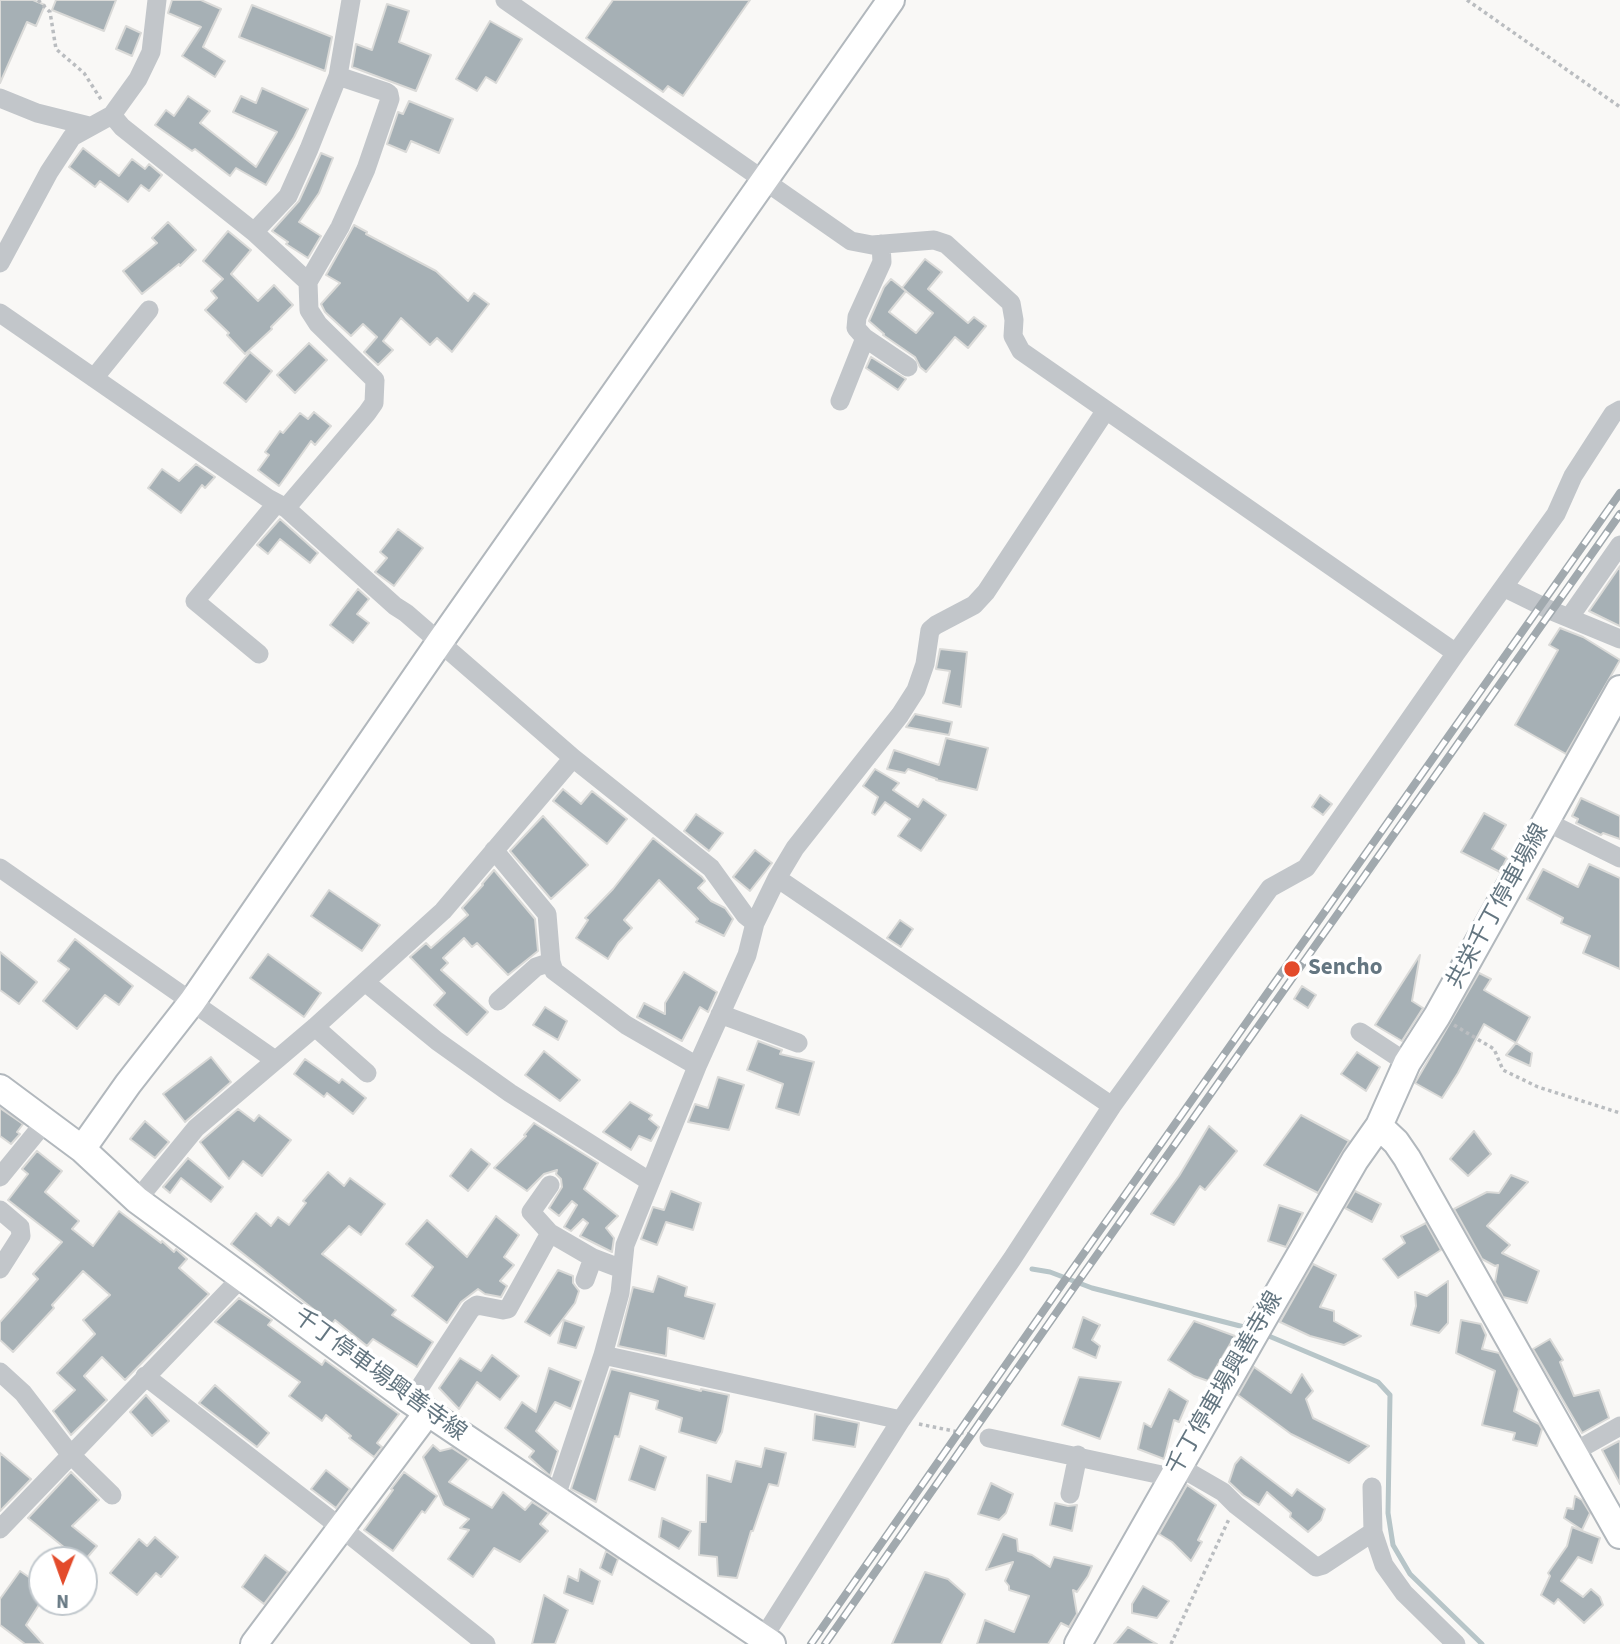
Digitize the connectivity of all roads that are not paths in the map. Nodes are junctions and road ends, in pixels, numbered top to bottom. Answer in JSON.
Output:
{"nodes":[{"id":1,"x":157,"y":0,"type":"edge"},
{"id":2,"x":351,"y":0,"type":"edge"},
{"id":3,"x":505,"y":0,"type":"edge"},
{"id":4,"x":891,"y":0,"type":"edge"},
{"id":5,"x":338,"y":76,"type":"junction"},
{"id":6,"x":0,"y":98,"type":"edge"},
{"id":7,"x":112,"y":115,"type":"junction"},
{"id":8,"x":89,"y":126,"type":"junction"},
{"id":9,"x":765,"y":181,"type":"junction"},
{"id":10,"x":254,"y":232,"type":"junction"},
{"id":11,"x":881,"y":244,"type":"junction"},
{"id":12,"x":0,"y":263,"type":"edge"},
{"id":13,"x":308,"y":282,"type":"junction"},
{"id":14,"x":149,"y":310,"type":"dead end"},
{"id":15,"x":0,"y":313,"type":"edge"},
{"id":16,"x":865,"y":338,"type":"junction"},
{"id":17,"x":908,"y":367,"type":"dead end"},
{"id":18,"x":94,"y":378,"type":"junction"},
{"id":19,"x":840,"y":401,"type":"dead end"},
{"id":20,"x":1106,"y":410,"type":"junction"},
{"id":21,"x":1620,"y":410,"type":"edge"},
{"id":22,"x":281,"y":506,"type":"junction"},
{"id":23,"x":1620,"y":545,"type":"edge"},
{"id":24,"x":1505,"y":588,"type":"junction"},
{"id":25,"x":1569,"y":618,"type":"junction"},
{"id":26,"x":1620,"y":639,"type":"edge"},
{"id":27,"x":439,"y":643,"type":"junction"},
{"id":28,"x":1457,"y":653,"type":"junction"},
{"id":29,"x":259,"y":654,"type":"dead end"},
{"id":30,"x":1620,"y":689,"type":"edge"},
{"id":31,"x":573,"y":758,"type":"junction"},
{"id":32,"x":1547,"y":822,"type":"junction"},
{"id":33,"x":494,"y":850,"type":"junction"},
{"id":34,"x":1620,"y":858,"type":"edge"},
{"id":35,"x":0,"y":868,"type":"edge"},
{"id":36,"x":777,"y":878,"type":"junction"},
{"id":37,"x":755,"y":923,"type":"junction"},
{"id":38,"x":551,"y":962,"type":"junction"},
{"id":39,"x":365,"y":982,"type":"junction"},
{"id":40,"x":498,"y":1001,"type":"dead end"},
{"id":41,"x":192,"y":1002,"type":"junction"},
{"id":42,"x":720,"y":1014,"type":"junction"},
{"id":43,"x":315,"y":1027,"type":"junction"},
{"id":44,"x":1360,"y":1032,"type":"dead end"},
{"id":45,"x":798,"y":1043,"type":"dead end"},
{"id":46,"x":275,"y":1060,"type":"junction"},
{"id":47,"x":1407,"y":1063,"type":"junction"},
{"id":48,"x":697,"y":1066,"type":"junction"},
{"id":49,"x":367,"y":1073,"type":"dead end"},
{"id":50,"x":0,"y":1088,"type":"edge"},
{"id":51,"x":1112,"y":1106,"type":"junction"},
{"id":52,"x":45,"y":1122,"type":"junction"},
{"id":53,"x":1378,"y":1126,"type":"junction"},
{"id":54,"x":82,"y":1149,"type":"junction"},
{"id":55,"x":0,"y":1177,"type":"edge"},
{"id":56,"x":649,"y":1181,"type":"junction"},
{"id":57,"x":550,"y":1185,"type":"dead end"},
{"id":58,"x":137,"y":1200,"type":"junction"},
{"id":59,"x":0,"y":1210,"type":"edge"},
{"id":60,"x":550,"y":1233,"type":"junction"},
{"id":61,"x":593,"y":1258,"type":"junction"},
{"id":62,"x":0,"y":1269,"type":"edge"},
{"id":63,"x":622,"y":1269,"type":"junction"},
{"id":64,"x":241,"y":1278,"type":"junction"},
{"id":65,"x":584,"y":1280,"type":"dead end"},
{"id":66,"x":603,"y":1355,"type":"junction"},
{"id":67,"x":0,"y":1372,"type":"edge"},
{"id":68,"x":145,"y":1376,"type":"junction"},
{"id":69,"x":418,"y":1405,"type":"junction"},
{"id":70,"x":901,"y":1420,"type":"junction"},
{"id":71,"x":1620,"y":1426,"type":"edge"},
{"id":72,"x":989,"y":1438,"type":"road end"},
{"id":73,"x":1574,"y":1452,"type":"junction"},
{"id":74,"x":70,"y":1454,"type":"junction"},
{"id":75,"x":1078,"y":1455,"type":"junction"},
{"id":76,"x":1174,"y":1472,"type":"junction"},
{"id":77,"x":1372,"y":1487,"type":"dead end"},
{"id":78,"x":1070,"y":1494,"type":"dead end"},
{"id":79,"x":112,"y":1495,"type":"dead end"},
{"id":80,"x":555,"y":1499,"type":"junction"},
{"id":81,"x":340,"y":1527,"type":"junction"},
{"id":82,"x":0,"y":1529,"type":"edge"},
{"id":83,"x":1373,"y":1532,"type":"junction"},
{"id":84,"x":1620,"y":1535,"type":"edge"},
{"id":85,"x":768,"y":1641,"type":"edge"},
{"id":86,"x":254,"y":1644,"type":"edge"},
{"id":87,"x":486,"y":1644,"type":"edge"},
{"id":88,"x":1078,"y":1644,"type":"edge"},
{"id":89,"x":1456,"y":1644,"type":"edge"}],
"edges":[{"from":1,"to":7,"type":"street"},
{"from":2,"to":5,"type":"street"},
{"from":3,"to":9,"type":"street"},
{"from":4,"to":9,"type":"street"},
{"from":5,"to":10,"type":"street"},
{"from":5,"to":13,"type":"street"},
{"from":6,"to":8,"type":"street"},
{"from":7,"to":8,"type":"street"},
{"from":7,"to":10,"type":"street"},
{"from":8,"to":12,"type":"street"},
{"from":9,"to":11,"type":"street"},
{"from":9,"to":27,"type":"street"},
{"from":10,"to":13,"type":"street"},
{"from":11,"to":16,"type":"street"},
{"from":11,"to":20,"type":"street"},
{"from":13,"to":22,"type":"street"},
{"from":14,"to":18,"type":"street"},
{"from":15,"to":18,"type":"street"},
{"from":16,"to":17,"type":"street"},
{"from":16,"to":19,"type":"street"},
{"from":18,"to":22,"type":"street"},
{"from":20,"to":28,"type":"street"},
{"from":20,"to":36,"type":"street"},
{"from":21,"to":24,"type":"street"},
{"from":22,"to":27,"type":"street"},
{"from":22,"to":29,"type":"street"},
{"from":23,"to":25,"type":"street"},
{"from":24,"to":25,"type":"street"},
{"from":24,"to":28,"type":"street"},
{"from":25,"to":26,"type":"street"},
{"from":27,"to":31,"type":"street"},
{"from":27,"to":41,"type":"street"},
{"from":28,"to":51,"type":"street"},
{"from":30,"to":32,"type":"street","name":"共栄千丁停車場線"},
{"from":31,"to":33,"type":"street"},
{"from":31,"to":37,"type":"street"},
{"from":32,"to":34,"type":"street"},
{"from":32,"to":47,"type":"street","name":"共栄千丁停車場線"},
{"from":33,"to":38,"type":"street"},
{"from":33,"to":39,"type":"street"},
{"from":35,"to":41,"type":"street"},
{"from":36,"to":37,"type":"street"},
{"from":36,"to":51,"type":"street"},
{"from":37,"to":42,"type":"street"},
{"from":38,"to":40,"type":"street"},
{"from":38,"to":48,"type":"street"},
{"from":39,"to":43,"type":"street"},
{"from":39,"to":56,"type":"street"},
{"from":41,"to":46,"type":"street"},
{"from":41,"to":54,"type":"street"},
{"from":42,"to":45,"type":"street"},
{"from":42,"to":48,"type":"street"},
{"from":43,"to":46,"type":"street"},
{"from":43,"to":49,"type":"street"},
{"from":44,"to":47,"type":"street"},
{"from":46,"to":58,"type":"street"},
{"from":47,"to":53,"type":"street","name":"共栄千丁停車場線"},
{"from":48,"to":56,"type":"street"},
{"from":50,"to":52,"type":"street","name":"千丁停車場興善寺線"},
{"from":51,"to":70,"type":"street"},
{"from":52,"to":54,"type":"street","name":"千丁停車場興善寺線"},
{"from":52,"to":55,"type":"street"},
{"from":53,"to":73,"type":"street"},
{"from":53,"to":76,"type":"street","name":"千丁停車場興善寺線"},
{"from":54,"to":58,"type":"street","name":"千丁停車場興善寺線"},
{"from":56,"to":63,"type":"street"},
{"from":57,"to":60,"type":"street"},
{"from":58,"to":64,"type":"street","name":"千丁停車場興善寺線"},
{"from":59,"to":62,"type":"street"},
{"from":60,"to":61,"type":"street"},
{"from":60,"to":69,"type":"street"},
{"from":61,"to":63,"type":"street"},
{"from":61,"to":65,"type":"street"},
{"from":63,"to":66,"type":"street"},
{"from":64,"to":68,"type":"street"},
{"from":64,"to":69,"type":"street","name":"千丁停車場興善寺線"},
{"from":66,"to":70,"type":"street"},
{"from":66,"to":80,"type":"street"},
{"from":67,"to":74,"type":"street"},
{"from":68,"to":74,"type":"street"},
{"from":68,"to":81,"type":"street"},
{"from":69,"to":80,"type":"street","name":"千丁停車場興善寺線"},
{"from":69,"to":81,"type":"street"},
{"from":70,"to":85,"type":"street"},
{"from":71,"to":73,"type":"street"},
{"from":72,"to":75,"type":"street"},
{"from":73,"to":84,"type":"street"},
{"from":74,"to":79,"type":"street"},
{"from":74,"to":82,"type":"street"},
{"from":75,"to":76,"type":"street"},
{"from":75,"to":78,"type":"street"},
{"from":76,"to":83,"type":"street"},
{"from":76,"to":88,"type":"street","name":"千丁停車場興善寺線"},
{"from":77,"to":83,"type":"street"},
{"from":80,"to":85,"type":"street","name":"千丁停車場興善寺線"},
{"from":81,"to":86,"type":"street"},
{"from":81,"to":87,"type":"street"},
{"from":83,"to":89,"type":"street"}]}
